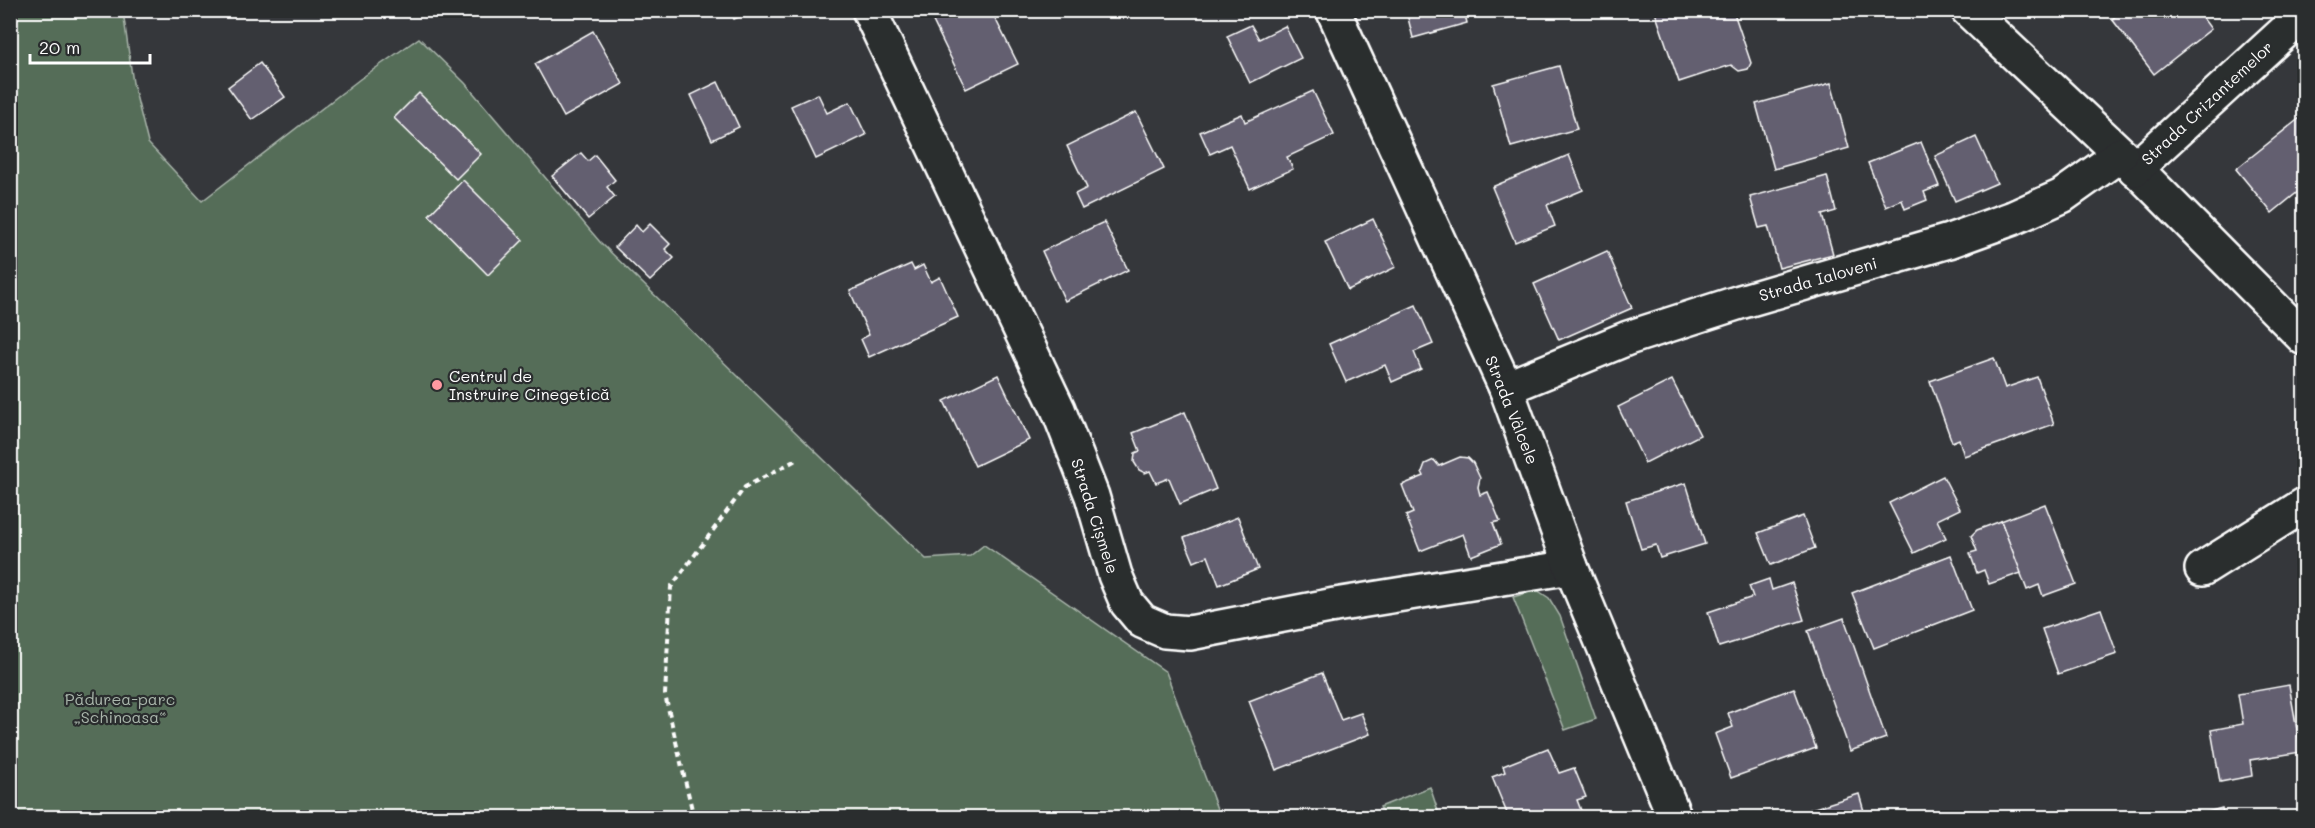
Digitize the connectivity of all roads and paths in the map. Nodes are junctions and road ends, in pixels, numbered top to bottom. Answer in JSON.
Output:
{"nodes":[{"id":1,"x":869,"y":10,"type":"edge"},
{"id":2,"x":1333,"y":10,"type":"edge"},
{"id":3,"x":1968,"y":10,"type":"edge"},
{"id":4,"x":2304,"y":14,"type":"edge"},
{"id":5,"x":2128,"y":162,"type":"junction"},
{"id":6,"x":2304,"y":338,"type":"edge"},
{"id":7,"x":1506,"y":388,"type":"junction"},
{"id":8,"x":798,"y":459,"type":"dead end"},
{"id":9,"x":2304,"y":504,"type":"edge"},
{"id":10,"x":1571,"y":567,"type":"junction"},
{"id":11,"x":2202,"y":569,"type":"dead end"},
{"id":12,"x":694,"y":818,"type":"edge"},
{"id":13,"x":1676,"y":818,"type":"edge"}],
"edges":[{"from":1,"to":10,"type":"street","name":"Strada Cișmele"},
{"from":2,"to":7,"type":"street","name":"Strada Vâlcele"},
{"from":3,"to":5,"type":"street"},
{"from":4,"to":5,"type":"street","name":"Strada Crizantemelor"},
{"from":5,"to":6,"type":"street"},
{"from":5,"to":7,"type":"street","name":"Strada Ialoveni"},
{"from":7,"to":10,"type":"street","name":"Strada Vâlcele"},
{"from":8,"to":12,"type":"path"},
{"from":9,"to":11,"type":"street"},
{"from":10,"to":13,"type":"street","name":"Strada Vâlcele"}]}
